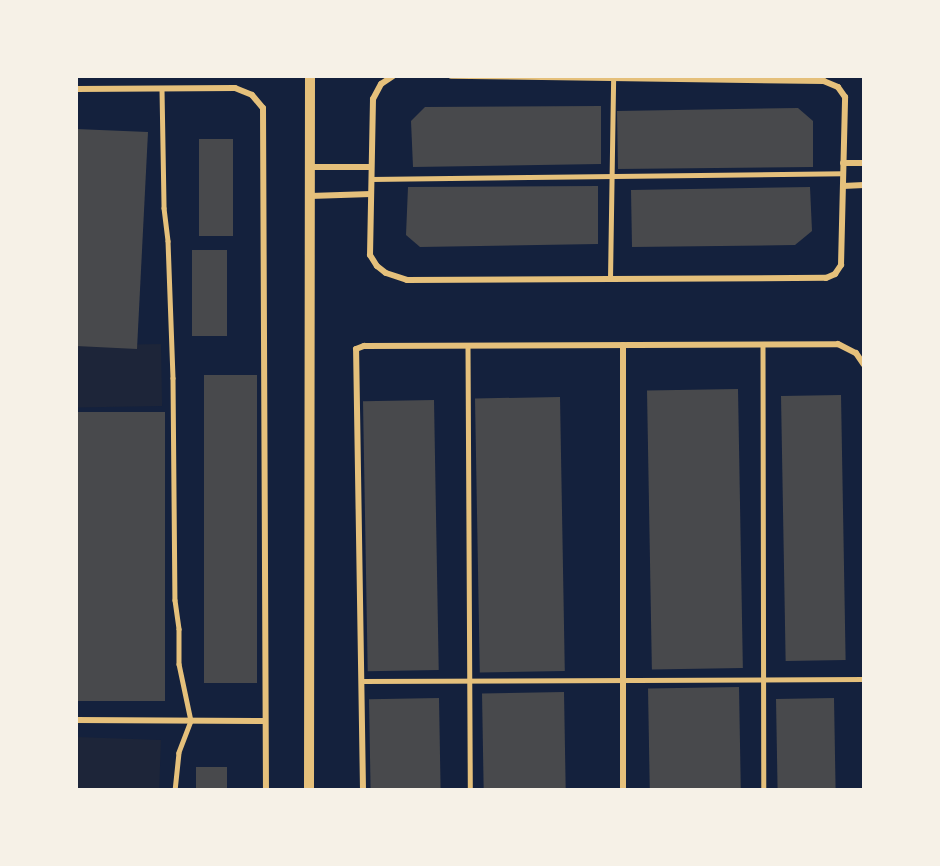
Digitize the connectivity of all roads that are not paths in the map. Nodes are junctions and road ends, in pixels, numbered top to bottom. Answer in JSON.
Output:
{"nodes":[{"id":1,"x":310,"y":76,"type":"edge"},
{"id":2,"x":393,"y":76,"type":"edge"},
{"id":3,"x":451,"y":76,"type":"edge"},
{"id":4,"x":613,"y":78,"type":"junction"},
{"id":5,"x":76,"y":89,"type":"edge"},
{"id":6,"x":162,"y":89,"type":"junction"},
{"id":7,"x":843,"y":163,"type":"junction"},
{"id":8,"x":864,"y":163,"type":"edge"},
{"id":9,"x":310,"y":167,"type":"junction"},
{"id":10,"x":371,"y":167,"type":"junction"},
{"id":11,"x":843,"y":173,"type":"junction"},
{"id":12,"x":611,"y":176,"type":"junction"},
{"id":13,"x":371,"y":179,"type":"junction"},
{"id":14,"x":864,"y":185,"type":"edge"},
{"id":15,"x":843,"y":186,"type":"junction"},
{"id":16,"x":371,"y":194,"type":"junction"},
{"id":17,"x":310,"y":196,"type":"junction"},
{"id":18,"x":610,"y":279,"type":"junction"},
{"id":19,"x":623,"y":345,"type":"junction"},
{"id":20,"x":763,"y":345,"type":"junction"},
{"id":21,"x":468,"y":346,"type":"junction"},
{"id":22,"x":864,"y":365,"type":"edge"},
{"id":23,"x":764,"y":679,"type":"junction"},
{"id":24,"x":864,"y":679,"type":"edge"},
{"id":25,"x":623,"y":680,"type":"junction"},
{"id":26,"x":362,"y":681,"type":"junction"},
{"id":27,"x":470,"y":681,"type":"junction"},
{"id":28,"x":76,"y":720,"type":"edge"},
{"id":29,"x":191,"y":721,"type":"junction"},
{"id":30,"x":264,"y":721,"type":"junction"},
{"id":31,"x":175,"y":789,"type":"edge"},
{"id":32,"x":266,"y":789,"type":"edge"},
{"id":33,"x":309,"y":789,"type":"edge"},
{"id":34,"x":363,"y":789,"type":"edge"},
{"id":35,"x":470,"y":789,"type":"edge"},
{"id":36,"x":623,"y":789,"type":"edge"},
{"id":37,"x":764,"y":789,"type":"edge"}],
"edges":[{"from":1,"to":9,"type":"street"},
{"from":2,"to":10,"type":"street"},
{"from":3,"to":4,"type":"street"},
{"from":4,"to":7,"type":"street"},
{"from":4,"to":12,"type":"lane"},
{"from":5,"to":6,"type":"street"},
{"from":6,"to":29,"type":"lane"},
{"from":6,"to":30,"type":"street"},
{"from":7,"to":8,"type":"street"},
{"from":7,"to":11,"type":"street"},
{"from":9,"to":10,"type":"street"},
{"from":9,"to":17,"type":"street"},
{"from":10,"to":13,"type":"street"},
{"from":11,"to":12,"type":"lane"},
{"from":11,"to":15,"type":"street"},
{"from":12,"to":13,"type":"lane"},
{"from":12,"to":18,"type":"lane"},
{"from":13,"to":16,"type":"street"},
{"from":14,"to":15,"type":"street"},
{"from":15,"to":18,"type":"street"},
{"from":16,"to":17,"type":"street"},
{"from":16,"to":18,"type":"street"},
{"from":17,"to":33,"type":"street"},
{"from":19,"to":20,"type":"street"},
{"from":19,"to":21,"type":"street"},
{"from":19,"to":25,"type":"street"},
{"from":20,"to":22,"type":"street"},
{"from":20,"to":23,"type":"lane"},
{"from":21,"to":26,"type":"street"},
{"from":21,"to":27,"type":"lane"},
{"from":23,"to":24,"type":"lane"},
{"from":23,"to":25,"type":"lane"},
{"from":23,"to":37,"type":"lane"},
{"from":25,"to":27,"type":"lane"},
{"from":25,"to":36,"type":"street"},
{"from":26,"to":27,"type":"lane"},
{"from":26,"to":34,"type":"street"},
{"from":27,"to":35,"type":"lane"},
{"from":28,"to":29,"type":"street"},
{"from":29,"to":30,"type":"street"},
{"from":29,"to":31,"type":"lane"},
{"from":30,"to":32,"type":"street"}]}
